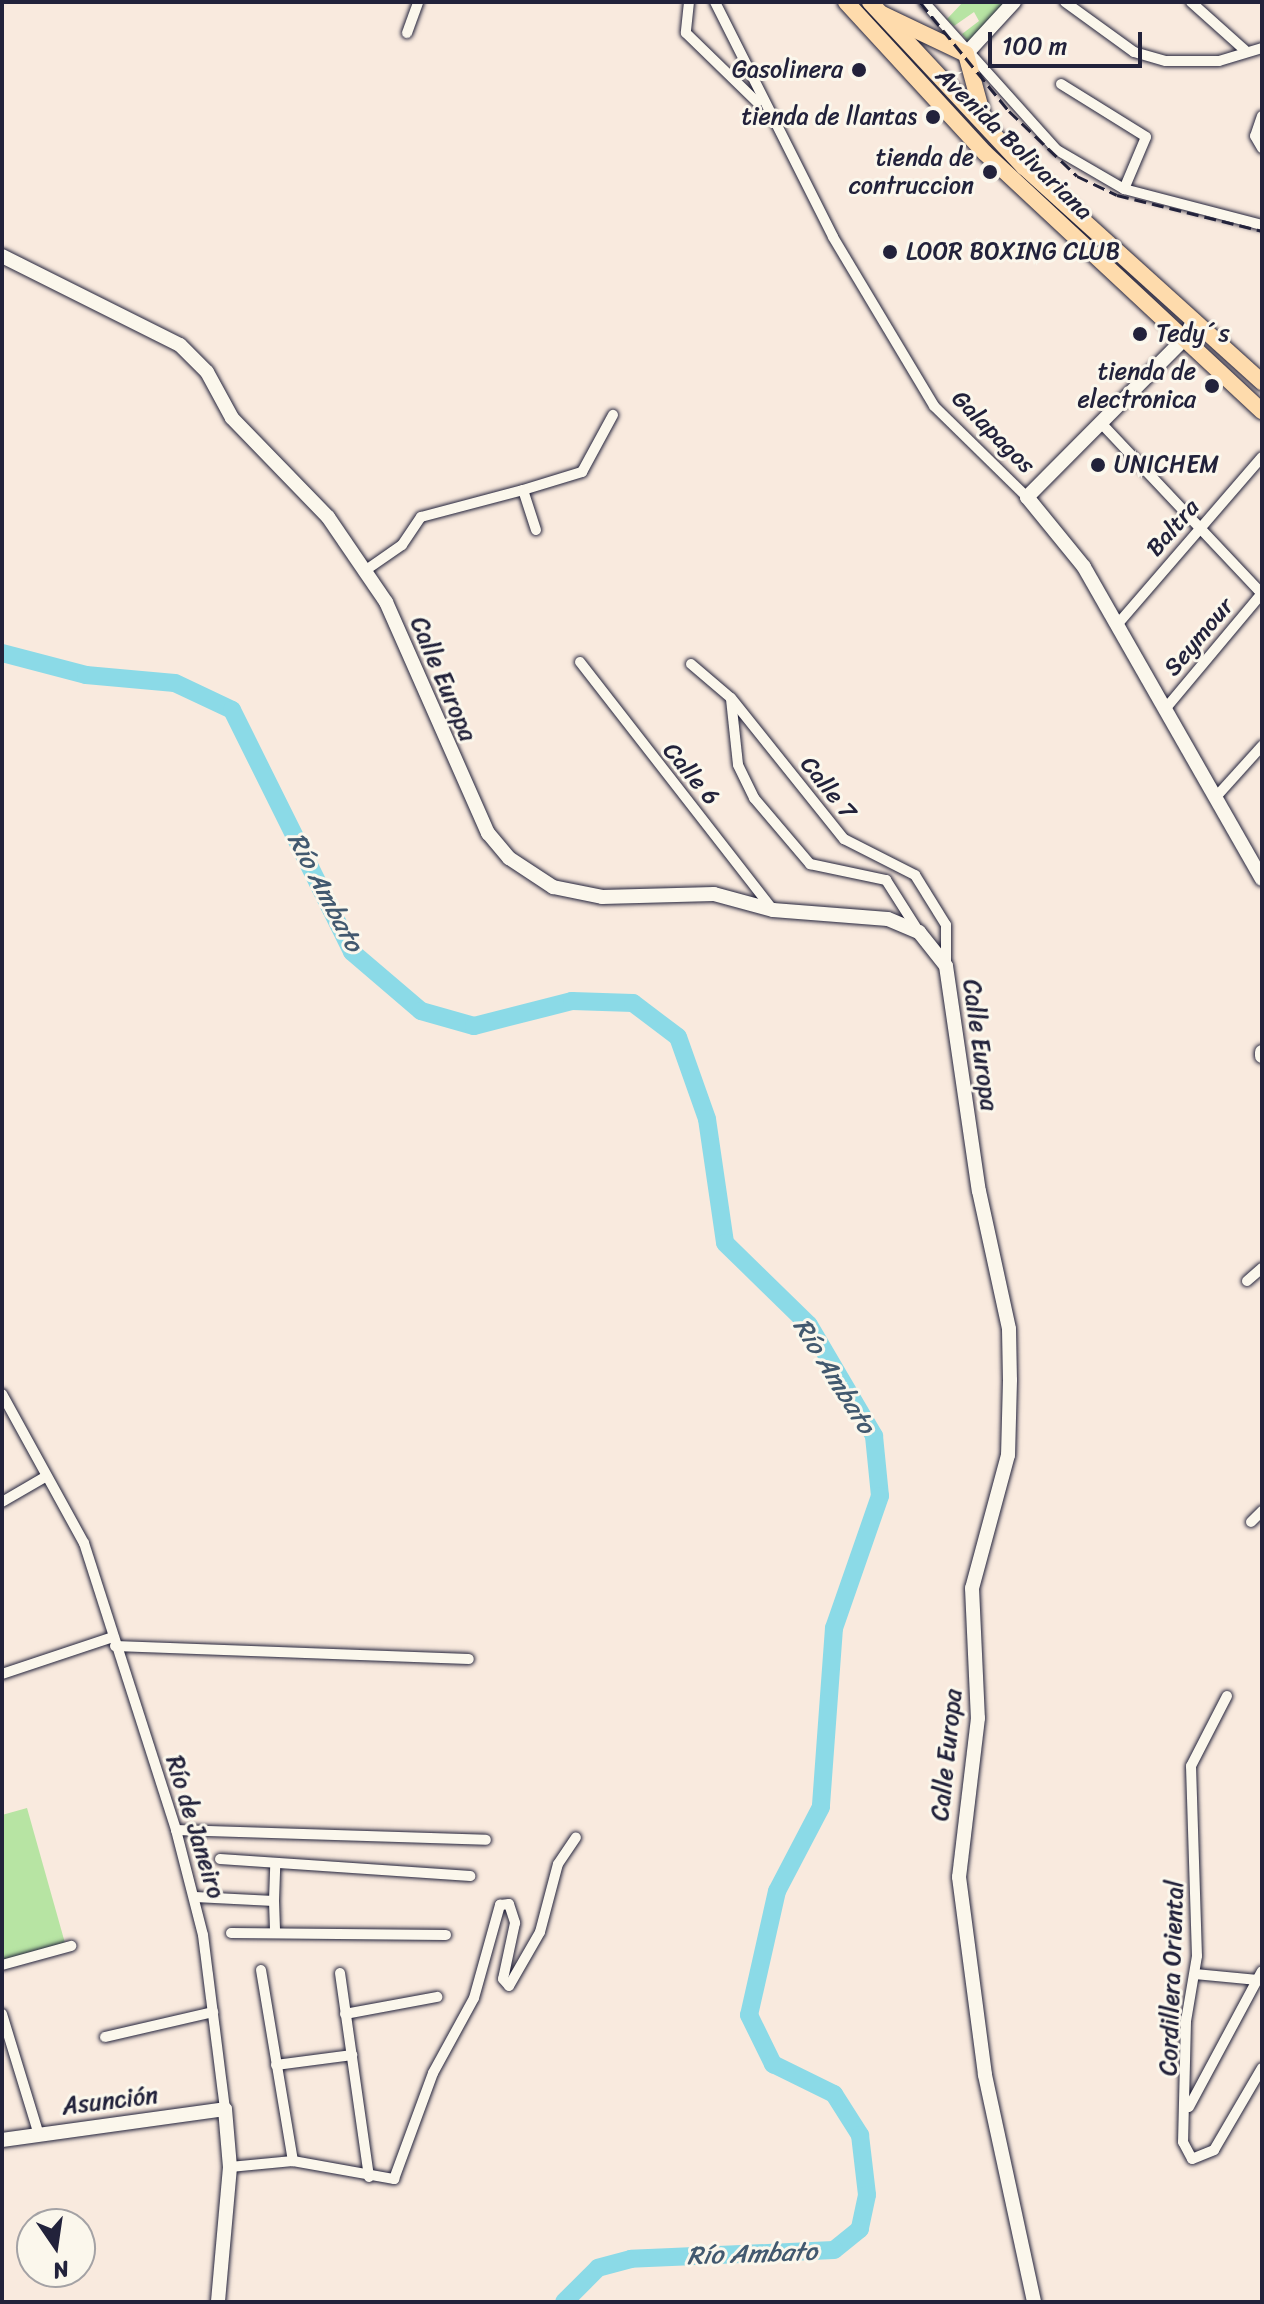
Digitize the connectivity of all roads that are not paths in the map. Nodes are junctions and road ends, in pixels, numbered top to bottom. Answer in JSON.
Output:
{"nodes":[{"id":1,"x":418,"y":2,"type":"edge"},
{"id":2,"x":689,"y":2,"type":"edge"},
{"id":3,"x":715,"y":2,"type":"edge"},
{"id":4,"x":846,"y":2,"type":"edge"},
{"id":5,"x":924,"y":2,"type":"edge"},
{"id":6,"x":1014,"y":2,"type":"edge"},
{"id":7,"x":1065,"y":2,"type":"edge"},
{"id":8,"x":1191,"y":2,"type":"edge"},
{"id":9,"x":874,"y":7,"type":"edge"},
{"id":10,"x":407,"y":33,"type":"dead end"},
{"id":11,"x":1262,"y":48,"type":"edge"},
{"id":12,"x":1247,"y":52,"type":"junction"},
{"id":13,"x":966,"y":54,"type":"junction"},
{"id":14,"x":1061,"y":84,"type":"dead end"},
{"id":15,"x":767,"y":109,"type":"junction"},
{"id":16,"x":1262,"y":116,"type":"edge"},
{"id":17,"x":987,"y":129,"type":"junction"},
{"id":18,"x":1262,"y":148,"type":"edge"},
{"id":19,"x":1124,"y":189,"type":"junction"},
{"id":20,"x":1262,"y":225,"type":"edge"},
{"id":21,"x":2,"y":256,"type":"edge"},
{"id":22,"x":1194,"y":320,"type":"junction"},
{"id":23,"x":1184,"y":339,"type":"junction"},
{"id":24,"x":1262,"y":382,"type":"edge"},
{"id":25,"x":1262,"y":411,"type":"edge"},
{"id":26,"x":613,"y":415,"type":"dead end"},
{"id":27,"x":1101,"y":423,"type":"junction"},
{"id":28,"x":1262,"y":457,"type":"edge"},
{"id":29,"x":523,"y":490,"type":"junction"},
{"id":30,"x":1027,"y":497,"type":"junction"},
{"id":31,"x":1201,"y":525,"type":"junction"},
{"id":32,"x":536,"y":530,"type":"dead end"},
{"id":33,"x":366,"y":570,"type":"junction"},
{"id":34,"x":1262,"y":593,"type":"edge"},
{"id":35,"x":1116,"y":626,"type":"junction"},
{"id":36,"x":580,"y":662,"type":"dead end"},
{"id":37,"x":691,"y":664,"type":"dead end"},
{"id":38,"x":731,"y":698,"type":"junction"},
{"id":39,"x":1166,"y":708,"type":"junction"},
{"id":40,"x":1262,"y":746,"type":"edge"},
{"id":41,"x":1216,"y":797,"type":"junction"},
{"id":42,"x":1262,"y":879,"type":"edge"},
{"id":43,"x":773,"y":910,"type":"junction"},
{"id":44,"x":919,"y":932,"type":"junction"},
{"id":45,"x":946,"y":966,"type":"junction"},
{"id":46,"x":1262,"y":1268,"type":"edge"},
{"id":47,"x":1247,"y":1281,"type":"dead end"},
{"id":48,"x":2,"y":1394,"type":"edge"},
{"id":49,"x":45,"y":1477,"type":"junction"},
{"id":50,"x":2,"y":1502,"type":"edge"},
{"id":51,"x":1262,"y":1511,"type":"edge"},
{"id":52,"x":1251,"y":1522,"type":"dead end"},
{"id":53,"x":114,"y":1642,"type":"junction"},
{"id":54,"x":469,"y":1659,"type":"dead end"},
{"id":55,"x":2,"y":1674,"type":"edge"},
{"id":56,"x":1227,"y":1696,"type":"dead end"},
{"id":57,"x":176,"y":1830,"type":"junction"},
{"id":58,"x":576,"y":1837,"type":"dead end"},
{"id":59,"x":486,"y":1840,"type":"dead end"},
{"id":60,"x":220,"y":1859,"type":"dead end"},
{"id":61,"x":275,"y":1865,"type":"junction"},
{"id":62,"x":470,"y":1876,"type":"dead end"},
{"id":63,"x":195,"y":1897,"type":"junction"},
{"id":64,"x":274,"y":1901,"type":"junction"},
{"id":65,"x":231,"y":1933,"type":"dead end"},
{"id":66,"x":275,"y":1933,"type":"junction"},
{"id":67,"x":446,"y":1935,"type":"dead end"},
{"id":68,"x":71,"y":1946,"type":"dead end"},
{"id":69,"x":2,"y":1965,"type":"edge"},
{"id":70,"x":261,"y":1970,"type":"dead end"},
{"id":71,"x":340,"y":1973,"type":"dead end"},
{"id":72,"x":1195,"y":1974,"type":"junction"},
{"id":73,"x":1260,"y":1976,"type":"edge"},
{"id":74,"x":437,"y":1997,"type":"dead end"},
{"id":75,"x":213,"y":2012,"type":"junction"},
{"id":76,"x":2,"y":2014,"type":"edge"},
{"id":77,"x":345,"y":2014,"type":"junction"},
{"id":78,"x":105,"y":2037,"type":"dead end"},
{"id":79,"x":352,"y":2055,"type":"junction"},
{"id":80,"x":276,"y":2065,"type":"junction"},
{"id":81,"x":1260,"y":2074,"type":"edge"},
{"id":82,"x":1189,"y":2107,"type":"junction"},
{"id":83,"x":225,"y":2109,"type":"junction"},
{"id":84,"x":38,"y":2132,"type":"junction"},
{"id":85,"x":2,"y":2140,"type":"edge"},
{"id":86,"x":293,"y":2161,"type":"junction"},
{"id":87,"x":230,"y":2167,"type":"junction"},
{"id":88,"x":369,"y":2177,"type":"junction"},
{"id":89,"x":218,"y":2302,"type":"edge"},
{"id":90,"x":1034,"y":2302,"type":"edge"}],
"edges":[{"from":1,"to":10,"type":"street"},
{"from":2,"to":15,"type":"street"},
{"from":3,"to":15,"type":"street","name":"Galapagos"},
{"from":4,"to":23,"type":"main road","name":"Avenida Bolivariana"},
{"from":5,"to":13,"type":"street"},
{"from":6,"to":13,"type":"street"},
{"from":7,"to":12,"type":"street"},
{"from":8,"to":12,"type":"street"},
{"from":9,"to":13,"type":"main road"},
{"from":9,"to":17,"type":"main road","name":"Avenida Bolivariana"},
{"from":11,"to":12,"type":"street"},
{"from":13,"to":17,"type":"main road"},
{"from":13,"to":19,"type":"street"},
{"from":14,"to":19,"type":"street"},
{"from":15,"to":30,"type":"street","name":"Galapagos"},
{"from":16,"to":18,"type":"street"},
{"from":17,"to":22,"type":"main road","name":"Avenida Bolivariana"},
{"from":19,"to":20,"type":"street"},
{"from":21,"to":33,"type":"street","name":"Calle Europa"},
{"from":22,"to":23,"type":"street"},
{"from":22,"to":24,"type":"main road","name":"Avenida Bolivariana"},
{"from":23,"to":25,"type":"main road","name":"Avenida Bolivariana"},
{"from":23,"to":27,"type":"street"},
{"from":26,"to":29,"type":"street"},
{"from":27,"to":30,"type":"street"},
{"from":27,"to":31,"type":"street"},
{"from":28,"to":31,"type":"street","name":"Baltra"},
{"from":29,"to":32,"type":"street"},
{"from":29,"to":33,"type":"street"},
{"from":30,"to":35,"type":"street","name":"Galapagos"},
{"from":31,"to":34,"type":"street"},
{"from":31,"to":35,"type":"street","name":"Baltra"},
{"from":33,"to":43,"type":"street","name":"Calle Europa"},
{"from":34,"to":39,"type":"street","name":"Seymour"},
{"from":35,"to":39,"type":"street","name":"Galapagos"},
{"from":36,"to":43,"type":"street","name":"Calle 6"},
{"from":37,"to":38,"type":"street","name":"Calle 7"},
{"from":38,"to":44,"type":"street"},
{"from":38,"to":45,"type":"street","name":"Calle 7"},
{"from":39,"to":41,"type":"street","name":"Galapagos"},
{"from":40,"to":41,"type":"street"},
{"from":41,"to":42,"type":"street","name":"Galapagos"},
{"from":43,"to":44,"type":"street","name":"Calle Europa"},
{"from":44,"to":45,"type":"street","name":"Calle Europa"},
{"from":45,"to":90,"type":"street","name":"Calle Europa"},
{"from":46,"to":47,"type":"street"},
{"from":48,"to":49,"type":"street","name":"Río de Janeiro"},
{"from":49,"to":50,"type":"street"},
{"from":49,"to":53,"type":"street","name":"Río de Janeiro"},
{"from":51,"to":52,"type":"street"},
{"from":53,"to":54,"type":"street"},
{"from":53,"to":55,"type":"street"},
{"from":53,"to":57,"type":"street","name":"Río de Janeiro"},
{"from":56,"to":72,"type":"street","name":"Cordillera Oriental"},
{"from":57,"to":59,"type":"street"},
{"from":57,"to":63,"type":"street","name":"Río de Janeiro"},
{"from":58,"to":88,"type":"street"},
{"from":60,"to":61,"type":"street"},
{"from":61,"to":62,"type":"street"},
{"from":61,"to":64,"type":"street"},
{"from":63,"to":64,"type":"street"},
{"from":63,"to":75,"type":"street","name":"Río de Janeiro"},
{"from":64,"to":66,"type":"street"},
{"from":65,"to":66,"type":"street"},
{"from":66,"to":67,"type":"street"},
{"from":68,"to":69,"type":"street"},
{"from":70,"to":80,"type":"street"},
{"from":71,"to":77,"type":"street"},
{"from":72,"to":73,"type":"street"},
{"from":72,"to":82,"type":"street","name":"Cordillera Oriental"},
{"from":73,"to":82,"type":"street"},
{"from":74,"to":77,"type":"street"},
{"from":75,"to":78,"type":"street"},
{"from":75,"to":83,"type":"street","name":"Río de Janeiro"},
{"from":76,"to":84,"type":"street"},
{"from":77,"to":79,"type":"street"},
{"from":79,"to":80,"type":"street"},
{"from":79,"to":88,"type":"street"},
{"from":80,"to":86,"type":"street"},
{"from":81,"to":82,"type":"street","name":"Cordillera Oriental"},
{"from":83,"to":84,"type":"street","name":"Asunción"},
{"from":83,"to":87,"type":"street","name":"Río de Janeiro"},
{"from":84,"to":85,"type":"street","name":"Asunción"},
{"from":86,"to":87,"type":"street"},
{"from":86,"to":88,"type":"street"},
{"from":87,"to":89,"type":"street","name":"Río de Janeiro"}]}
